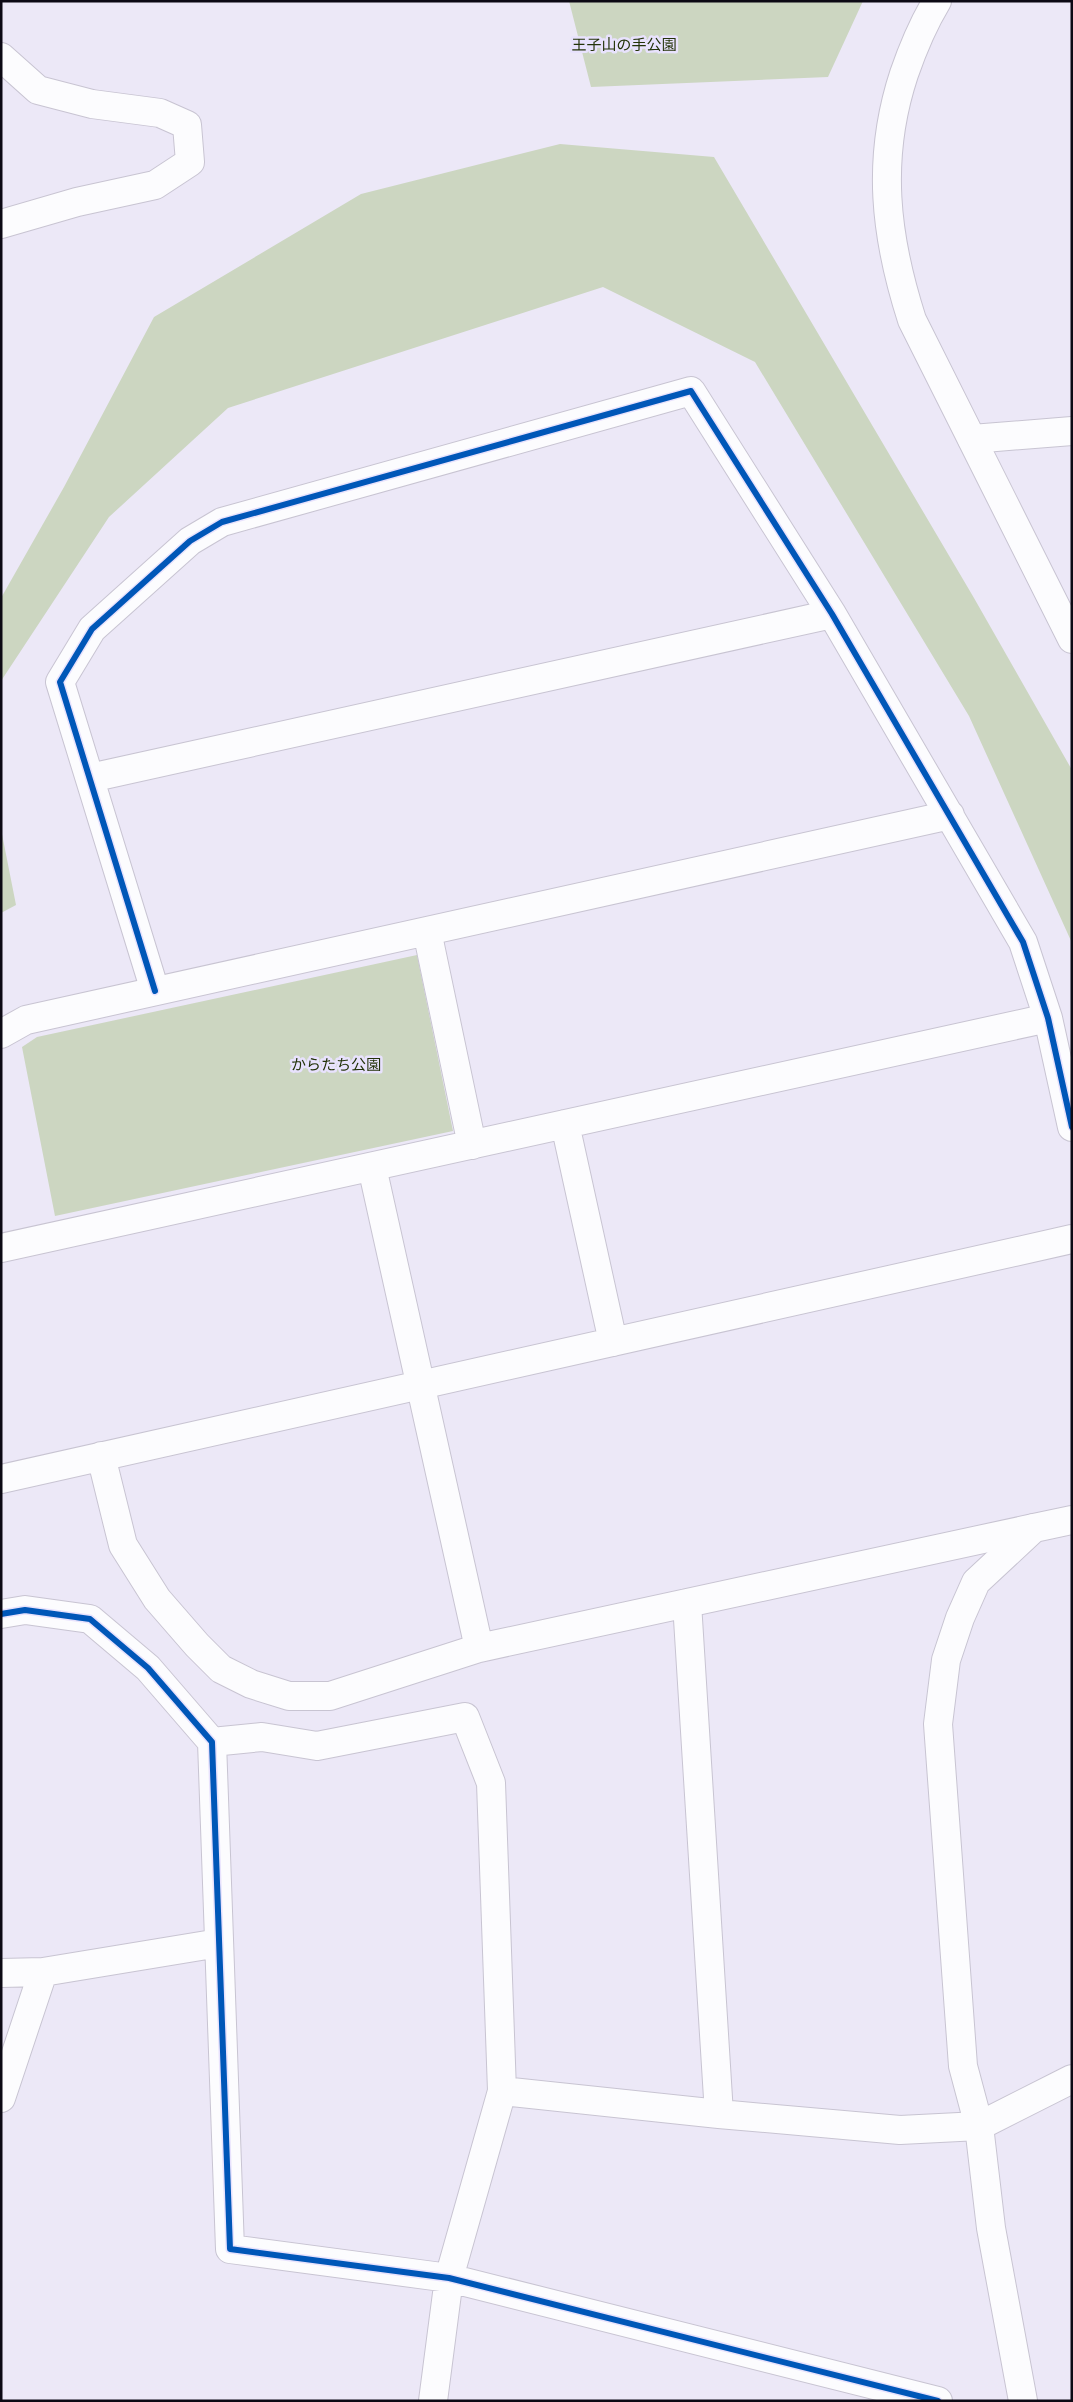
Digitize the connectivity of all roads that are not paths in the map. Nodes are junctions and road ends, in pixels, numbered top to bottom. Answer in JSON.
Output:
{"nodes":[{"id":1,"x":937,"y":1,"type":"edge"},
{"id":2,"x":1,"y":57,"type":"edge"},
{"id":3,"x":1,"y":224,"type":"edge"},
{"id":4,"x":1072,"y":431,"type":"edge"},
{"id":5,"x":972,"y":439,"type":"junction"},
{"id":6,"x":832,"y":614,"type":"junction"},
{"id":7,"x":1072,"y":639,"type":"edge"},
{"id":8,"x":90,"y":778,"type":"junction"},
{"id":9,"x":950,"y":815,"type":"junction"},
{"id":10,"x":428,"y":931,"type":"junction"},
{"id":11,"x":155,"y":991,"type":"junction"},
{"id":12,"x":1048,"y":1018,"type":"junction"},
{"id":13,"x":1,"y":1034,"type":"edge"},
{"id":14,"x":565,"y":1124,"type":"junction"},
{"id":15,"x":1072,"y":1127,"type":"edge"},
{"id":16,"x":472,"y":1145,"type":"junction"},
{"id":17,"x":372,"y":1167,"type":"junction"},
{"id":18,"x":1072,"y":1239,"type":"edge"},
{"id":19,"x":1,"y":1248,"type":"edge"},
{"id":20,"x":612,"y":1342,"type":"junction"},
{"id":21,"x":421,"y":1385,"type":"junction"},
{"id":22,"x":101,"y":1456,"type":"junction"},
{"id":23,"x":1,"y":1479,"type":"edge"},
{"id":24,"x":1072,"y":1520,"type":"edge"},
{"id":25,"x":1034,"y":1528,"type":"junction"},
{"id":26,"x":688,"y":1603,"type":"junction"},
{"id":27,"x":1,"y":1614,"type":"edge"},
{"id":28,"x":479,"y":1648,"type":"junction"},
{"id":29,"x":212,"y":1742,"type":"junction"},
{"id":30,"x":219,"y":1943,"type":"junction"},
{"id":31,"x":43,"y":1972,"type":"junction"},
{"id":32,"x":1,"y":1973,"type":"edge"},
{"id":33,"x":1072,"y":2079,"type":"edge"},
{"id":34,"x":502,"y":2091,"type":"junction"},
{"id":35,"x":1,"y":2098,"type":"edge"},
{"id":36,"x":719,"y":2114,"type":"junction"},
{"id":37,"x":978,"y":2126,"type":"junction"},
{"id":38,"x":449,"y":2278,"type":"junction"},
{"id":39,"x":433,"y":2401,"type":"edge"},
{"id":40,"x":938,"y":2401,"type":"edge"},
{"id":41,"x":1023,"y":2401,"type":"edge"}],
"edges":[{"from":1,"to":5,"type":"street"},
{"from":2,"to":3,"type":"street"},
{"from":4,"to":5,"type":"street"},
{"from":5,"to":7,"type":"street"},
{"from":6,"to":8,"type":"street"},
{"from":6,"to":8,"type":"street"},
{"from":6,"to":9,"type":"street"},
{"from":8,"to":11,"type":"street"},
{"from":9,"to":10,"type":"street"},
{"from":9,"to":12,"type":"street"},
{"from":10,"to":11,"type":"street"},
{"from":10,"to":16,"type":"street"},
{"from":11,"to":13,"type":"street"},
{"from":12,"to":14,"type":"street"},
{"from":12,"to":15,"type":"street"},
{"from":14,"to":16,"type":"street"},
{"from":14,"to":20,"type":"street"},
{"from":16,"to":17,"type":"street"},
{"from":17,"to":19,"type":"street"},
{"from":17,"to":21,"type":"street"},
{"from":18,"to":20,"type":"street"},
{"from":20,"to":21,"type":"street"},
{"from":21,"to":22,"type":"street"},
{"from":21,"to":28,"type":"street"},
{"from":22,"to":23,"type":"street"},
{"from":22,"to":28,"type":"street"},
{"from":24,"to":25,"type":"street"},
{"from":25,"to":26,"type":"street"},
{"from":25,"to":37,"type":"street"},
{"from":26,"to":28,"type":"street"},
{"from":26,"to":36,"type":"street"},
{"from":27,"to":29,"type":"street"},
{"from":29,"to":30,"type":"street"},
{"from":29,"to":34,"type":"street"},
{"from":30,"to":31,"type":"street"},
{"from":30,"to":38,"type":"street"},
{"from":31,"to":32,"type":"street"},
{"from":31,"to":35,"type":"street"},
{"from":33,"to":37,"type":"street"},
{"from":34,"to":36,"type":"street"},
{"from":34,"to":38,"type":"street"},
{"from":36,"to":37,"type":"street"},
{"from":37,"to":41,"type":"street"},
{"from":38,"to":39,"type":"street"},
{"from":38,"to":40,"type":"street"}]}
